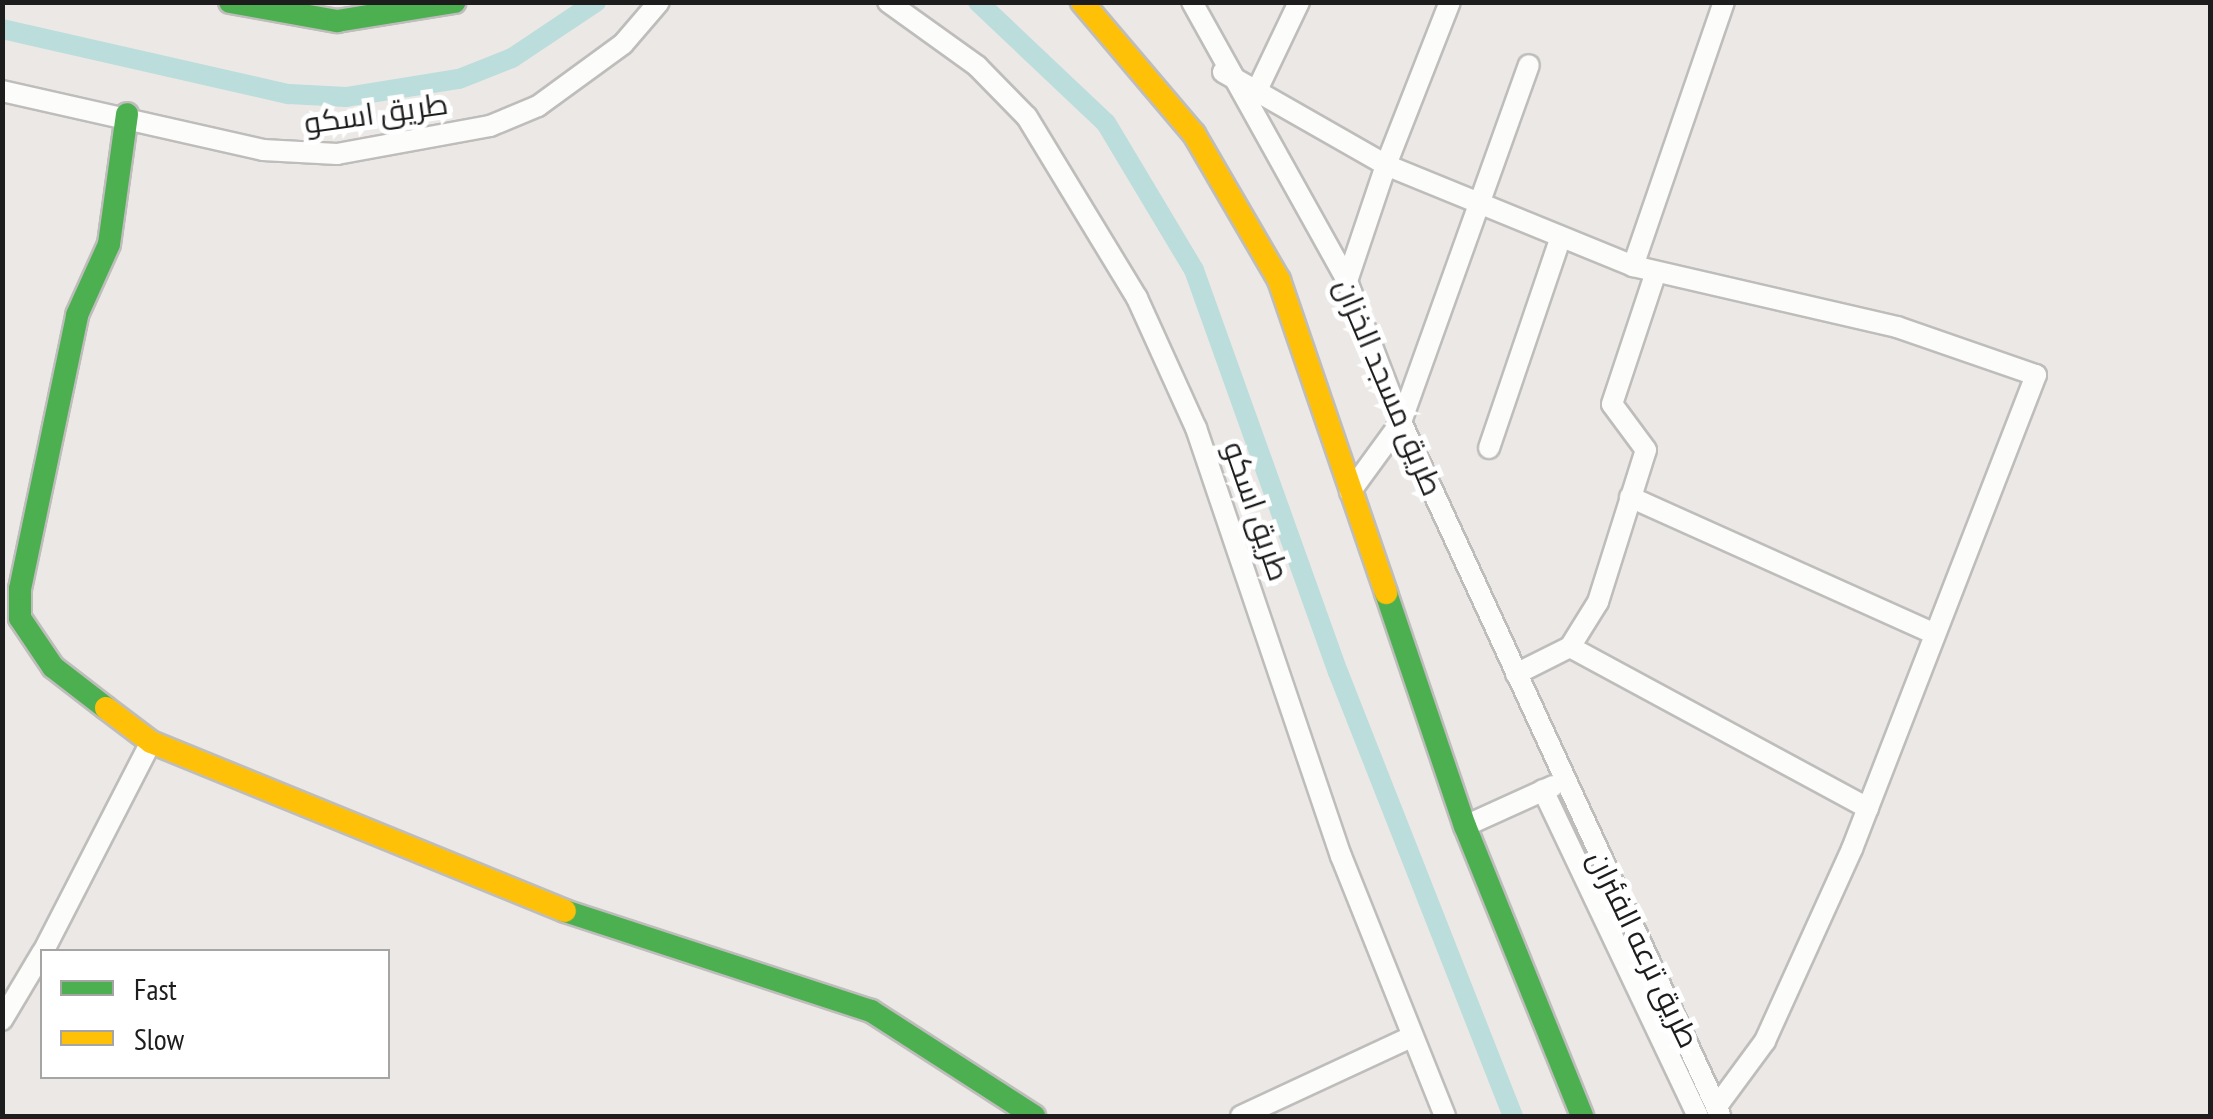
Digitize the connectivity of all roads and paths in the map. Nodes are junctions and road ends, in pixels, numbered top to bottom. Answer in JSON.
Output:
{"nodes":[{"id":1,"x":230,"y":2,"type":"edge"},
{"id":2,"x":454,"y":2,"type":"edge"},
{"id":3,"x":660,"y":2,"type":"edge"},
{"id":4,"x":888,"y":2,"type":"edge"},
{"id":5,"x":1082,"y":2,"type":"edge"},
{"id":6,"x":1192,"y":2,"type":"edge"},
{"id":7,"x":1299,"y":2,"type":"edge"},
{"id":8,"x":1450,"y":2,"type":"edge"},
{"id":9,"x":1724,"y":2,"type":"edge"},
{"id":10,"x":266,"y":6,"type":"edge"},
{"id":11,"x":1529,"y":65,"type":"dead end"},
{"id":12,"x":1223,"y":72,"type":"junction"},
{"id":13,"x":1259,"y":86,"type":"junction"},
{"id":14,"x":2,"y":90,"type":"edge"},
{"id":15,"x":127,"y":114,"type":"junction"},
{"id":16,"x":1386,"y":165,"type":"junction"},
{"id":17,"x":1482,"y":210,"type":"junction"},
{"id":18,"x":1560,"y":240,"type":"junction"},
{"id":19,"x":1633,"y":266,"type":"junction"},
{"id":20,"x":1656,"y":272,"type":"junction"},
{"id":21,"x":1347,"y":282,"type":"junction"},
{"id":22,"x":1400,"y":422,"type":"junction"},
{"id":23,"x":1489,"y":448,"type":"dead end"},
{"id":24,"x":1350,"y":492,"type":"junction"},
{"id":25,"x":1630,"y":497,"type":"junction"},
{"id":26,"x":1933,"y":634,"type":"junction"},
{"id":27,"x":1570,"y":648,"type":"junction"},
{"id":28,"x":1516,"y":674,"type":"junction"},
{"id":29,"x":151,"y":742,"type":"junction"},
{"id":30,"x":1564,"y":782,"type":"junction"},
{"id":31,"x":1543,"y":790,"type":"junction"},
{"id":32,"x":1868,"y":808,"type":"junction"},
{"id":33,"x":1465,"y":826,"type":"junction"},
{"id":34,"x":45,"y":949,"type":"edge"},
{"id":35,"x":40,"y":957,"type":"edge"},
{"id":36,"x":2,"y":1020,"type":"edge"},
{"id":37,"x":1409,"y":1038,"type":"junction"},
{"id":38,"x":1712,"y":1113,"type":"edge"},
{"id":39,"x":1034,"y":1116,"type":"edge"},
{"id":40,"x":1241,"y":1116,"type":"edge"},
{"id":41,"x":1445,"y":1116,"type":"edge"},
{"id":42,"x":1582,"y":1116,"type":"edge"}],
"edges":[{"from":1,"to":10,"type":"street"},
{"from":2,"to":10,"type":"street"},
{"from":3,"to":15,"type":"street","name":"طريق اسكو"},
{"from":4,"to":37,"type":"street","name":"طريق اسكو"},
{"from":5,"to":24,"type":"street"},
{"from":6,"to":12,"type":"street","name":"طريق مسجد الخزان"},
{"from":7,"to":13,"type":"street"},
{"from":8,"to":16,"type":"street"},
{"from":9,"to":19,"type":"street"},
{"from":11,"to":17,"type":"street"},
{"from":12,"to":13,"type":"street"},
{"from":12,"to":21,"type":"street","name":"طريق مسجد الخزان"},
{"from":13,"to":16,"type":"street"},
{"from":14,"to":15,"type":"street","name":"طريق اسكو"},
{"from":15,"to":29,"type":"street"},
{"from":16,"to":17,"type":"street"},
{"from":16,"to":21,"type":"street"},
{"from":17,"to":18,"type":"street"},
{"from":17,"to":22,"type":"street"},
{"from":18,"to":19,"type":"street"},
{"from":18,"to":23,"type":"street"},
{"from":19,"to":20,"type":"street"},
{"from":20,"to":25,"type":"street"},
{"from":20,"to":26,"type":"street"},
{"from":21,"to":22,"type":"street","name":"طريق مسجد الخزان"},
{"from":22,"to":24,"type":"street"},
{"from":22,"to":28,"type":"street","name":"طريق مسجد الخزان"},
{"from":24,"to":33,"type":"street"},
{"from":25,"to":26,"type":"street"},
{"from":25,"to":27,"type":"street"},
{"from":26,"to":32,"type":"street"},
{"from":27,"to":28,"type":"street"},
{"from":27,"to":32,"type":"street"},
{"from":28,"to":30,"type":"street","name":"طريق مسجد الخزان"},
{"from":29,"to":34,"type":"street"},
{"from":29,"to":39,"type":"street"},
{"from":30,"to":31,"type":"street"},
{"from":30,"to":38,"type":"street","name":"طريق ترعه الفئران"},
{"from":31,"to":33,"type":"street"},
{"from":31,"to":38,"type":"street","name":"طريق ترعه الفئران"},
{"from":32,"to":38,"type":"street"},
{"from":33,"to":42,"type":"street"},
{"from":35,"to":36,"type":"street"},
{"from":37,"to":40,"type":"street"},
{"from":37,"to":41,"type":"street","name":"طريق اسكو"}]}
